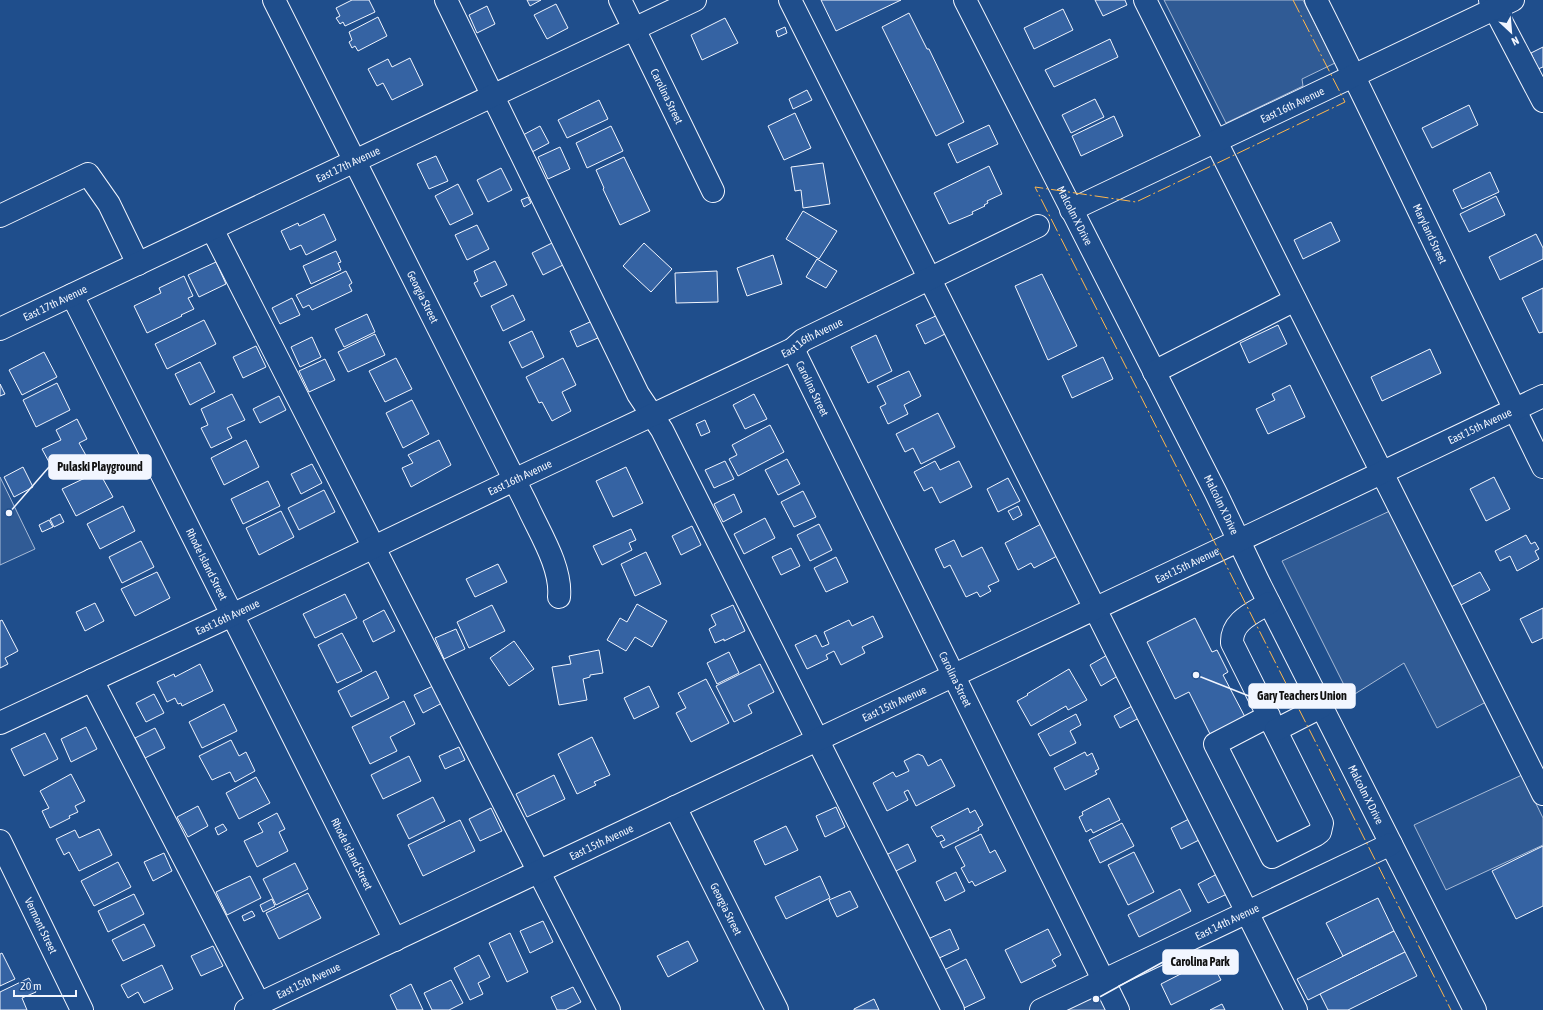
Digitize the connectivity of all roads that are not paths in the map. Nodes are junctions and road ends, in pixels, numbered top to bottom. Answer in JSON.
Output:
{"nodes":[{"id":1,"x":274,"y":0,"type":"edge"},
{"id":2,"x":446,"y":0,"type":"edge"},
{"id":3,"x":620,"y":0,"type":"edge"},
{"id":4,"x":695,"y":0,"type":"edge"},
{"id":5,"x":790,"y":0,"type":"edge"},
{"id":6,"x":965,"y":0,"type":"edge"},
{"id":7,"x":1145,"y":0,"type":"edge"},
{"id":8,"x":1316,"y":0,"type":"edge"},
{"id":9,"x":1499,"y":3,"type":"edge"},
{"id":10,"x":635,"y":28,"type":"junction"},
{"id":11,"x":1355,"y":76,"type":"junction"},
{"id":12,"x":493,"y":96,"type":"junction"},
{"id":13,"x":1543,"y":101,"type":"edge"},
{"id":14,"x":1216,"y":141,"type":"junction"},
{"id":15,"x":355,"y":161,"type":"junction"},
{"id":16,"x":713,"y":191,"type":"dead end"},
{"id":17,"x":1071,"y":210,"type":"junction"},
{"id":18,"x":0,"y":216,"type":"edge"},
{"id":19,"x":1038,"y":226,"type":"dead end"},
{"id":20,"x":212,"y":229,"type":"junction"},
{"id":21,"x":138,"y":264,"type":"junction"},
{"id":22,"x":930,"y":279,"type":"junction"},
{"id":23,"x":72,"y":295,"type":"junction"},
{"id":24,"x":1295,"y":300,"type":"junction"},
{"id":25,"x":0,"y":329,"type":"edge"},
{"id":26,"x":793,"y":349,"type":"junction"},
{"id":27,"x":1154,"y":372,"type":"junction"},
{"id":28,"x":1543,"y":396,"type":"edge"},
{"id":29,"x":1514,"y":409,"type":"junction"},
{"id":30,"x":652,"y":414,"type":"junction"},
{"id":31,"x":1543,"y":467,"type":"edge"},
{"id":32,"x":1381,"y":473,"type":"junction"},
{"id":33,"x":514,"y":480,"type":"junction"},
{"id":34,"x":1239,"y":541,"type":"junction"},
{"id":35,"x":373,"y":548,"type":"junction"},
{"id":36,"x":559,"y":597,"type":"dead end"},
{"id":37,"x":1269,"y":603,"type":"junction"},
{"id":38,"x":1095,"y":608,"type":"junction"},
{"id":39,"x":232,"y":615,"type":"junction"},
{"id":40,"x":954,"y":675,"type":"junction"},
{"id":41,"x":92,"y":680,"type":"junction"},
{"id":42,"x":1321,"y":707,"type":"junction"},
{"id":43,"x":0,"y":723,"type":"edge"},
{"id":44,"x":1272,"y":723,"type":"junction"},
{"id":45,"x":817,"y":740,"type":"junction"},
{"id":46,"x":1543,"y":794,"type":"edge"},
{"id":47,"x":675,"y":807,"type":"junction"},
{"id":48,"x":0,"y":841,"type":"edge"},
{"id":49,"x":1391,"y":844,"type":"junction"},
{"id":50,"x":538,"y":872,"type":"junction"},
{"id":51,"x":1247,"y":913,"type":"junction"},
{"id":52,"x":396,"y":940,"type":"junction"},
{"id":53,"x":1104,"y":980,"type":"junction"},
{"id":54,"x":253,"y":1007,"type":"edge"},
{"id":55,"x":82,"y":1010,"type":"edge"},
{"id":56,"x":609,"y":1010,"type":"edge"},
{"id":57,"x":777,"y":1010,"type":"edge"},
{"id":58,"x":953,"y":1010,"type":"edge"},
{"id":59,"x":1041,"y":1010,"type":"edge"},
{"id":60,"x":1118,"y":1010,"type":"edge"},
{"id":61,"x":1296,"y":1010,"type":"edge"},
{"id":62,"x":1475,"y":1010,"type":"edge"}],
"edges":[{"from":1,"to":15,"type":"street","name":"Georgia Street"},
{"from":2,"to":12,"type":"street"},
{"from":3,"to":10,"type":"street","name":"Carolina Street"},
{"from":4,"to":10,"type":"street","name":"East 17th Avenue"},
{"from":5,"to":22,"type":"street"},
{"from":6,"to":17,"type":"street","name":"Malcolm X Drive"},
{"from":7,"to":14,"type":"street"},
{"from":8,"to":11,"type":"street","name":"Maryland Street"},
{"from":9,"to":11,"type":"street","name":"East 16th Avenue"},
{"from":9,"to":13,"type":"street"},
{"from":10,"to":12,"type":"street","name":"East 17th Avenue"},
{"from":10,"to":16,"type":"street","name":"Carolina Street"},
{"from":11,"to":14,"type":"street","name":"East 16th Avenue"},
{"from":11,"to":29,"type":"street","name":"Maryland Street"},
{"from":12,"to":15,"type":"street","name":"East 17th Avenue"},
{"from":12,"to":30,"type":"street"},
{"from":14,"to":17,"type":"street","name":"East 16th Avenue"},
{"from":14,"to":24,"type":"street"},
{"from":15,"to":20,"type":"street","name":"East 17th Avenue"},
{"from":15,"to":33,"type":"street","name":"Georgia Street"},
{"from":17,"to":27,"type":"street","name":"Malcolm X Drive"},
{"from":18,"to":21,"type":"street"},
{"from":19,"to":22,"type":"street","name":"East 16th Avenue"},
{"from":20,"to":21,"type":"street","name":"East 17th Avenue"},
{"from":20,"to":35,"type":"street"},
{"from":21,"to":23,"type":"street","name":"East 17th Avenue"},
{"from":22,"to":26,"type":"street","name":"East 16th Avenue"},
{"from":22,"to":38,"type":"street"},
{"from":23,"to":25,"type":"street","name":"East 17th Avenue"},
{"from":23,"to":39,"type":"street","name":"Rhode Island Street"},
{"from":24,"to":27,"type":"street"},
{"from":24,"to":32,"type":"street"},
{"from":26,"to":30,"type":"street","name":"East 16th Avenue"},
{"from":26,"to":40,"type":"street","name":"Carolina Street"},
{"from":27,"to":34,"type":"street","name":"Malcolm X Drive"},
{"from":28,"to":29,"type":"street","name":"East 15th Avenue"},
{"from":29,"to":31,"type":"street","name":"Maryland Street"},
{"from":29,"to":32,"type":"street","name":"East 15th Avenue"},
{"from":30,"to":33,"type":"street","name":"East 16th Avenue"},
{"from":30,"to":45,"type":"street"},
{"from":32,"to":34,"type":"street","name":"East 15th Avenue"},
{"from":32,"to":46,"type":"street"},
{"from":33,"to":35,"type":"street","name":"East 16th Avenue"},
{"from":33,"to":36,"type":"street","name":"Georgia Street"},
{"from":34,"to":37,"type":"street","name":"Malcolm X Drive"},
{"from":34,"to":38,"type":"street","name":"East 15th Avenue"},
{"from":35,"to":39,"type":"street","name":"East 16th Avenue"},
{"from":35,"to":50,"type":"street"},
{"from":37,"to":42,"type":"street","name":"Malcolm X Drive"},
{"from":37,"to":44,"type":"street"},
{"from":38,"to":40,"type":"street","name":"East 15th Avenue"},
{"from":38,"to":51,"type":"street"},
{"from":39,"to":41,"type":"street","name":"East 16th Avenue"},
{"from":39,"to":52,"type":"street","name":"Rhode Island Street"},
{"from":40,"to":45,"type":"street","name":"East 15th Avenue"},
{"from":40,"to":53,"type":"street","name":"Carolina Street"},
{"from":41,"to":43,"type":"street","name":"East 16th Avenue"},
{"from":41,"to":54,"type":"street"},
{"from":42,"to":44,"type":"street"},
{"from":42,"to":49,"type":"street","name":"Malcolm X Drive"},
{"from":44,"to":44,"type":"street"},
{"from":45,"to":47,"type":"street","name":"East 15th Avenue"},
{"from":45,"to":58,"type":"street"},
{"from":47,"to":50,"type":"street","name":"East 15th Avenue"},
{"from":47,"to":57,"type":"street","name":"Georgia Street"},
{"from":48,"to":55,"type":"street","name":"Vermont Street"},
{"from":49,"to":51,"type":"street","name":"East 14th Avenue"},
{"from":49,"to":62,"type":"street","name":"Malcolm X Drive"},
{"from":50,"to":52,"type":"street","name":"East 15th Avenue"},
{"from":50,"to":56,"type":"street"},
{"from":51,"to":53,"type":"street","name":"East 14th Avenue"},
{"from":51,"to":61,"type":"street"},
{"from":52,"to":54,"type":"street","name":"East 15th Avenue"},
{"from":53,"to":59,"type":"street","name":"East 14th Avenue"},
{"from":53,"to":60,"type":"street","name":"Carolina Street"}]}
